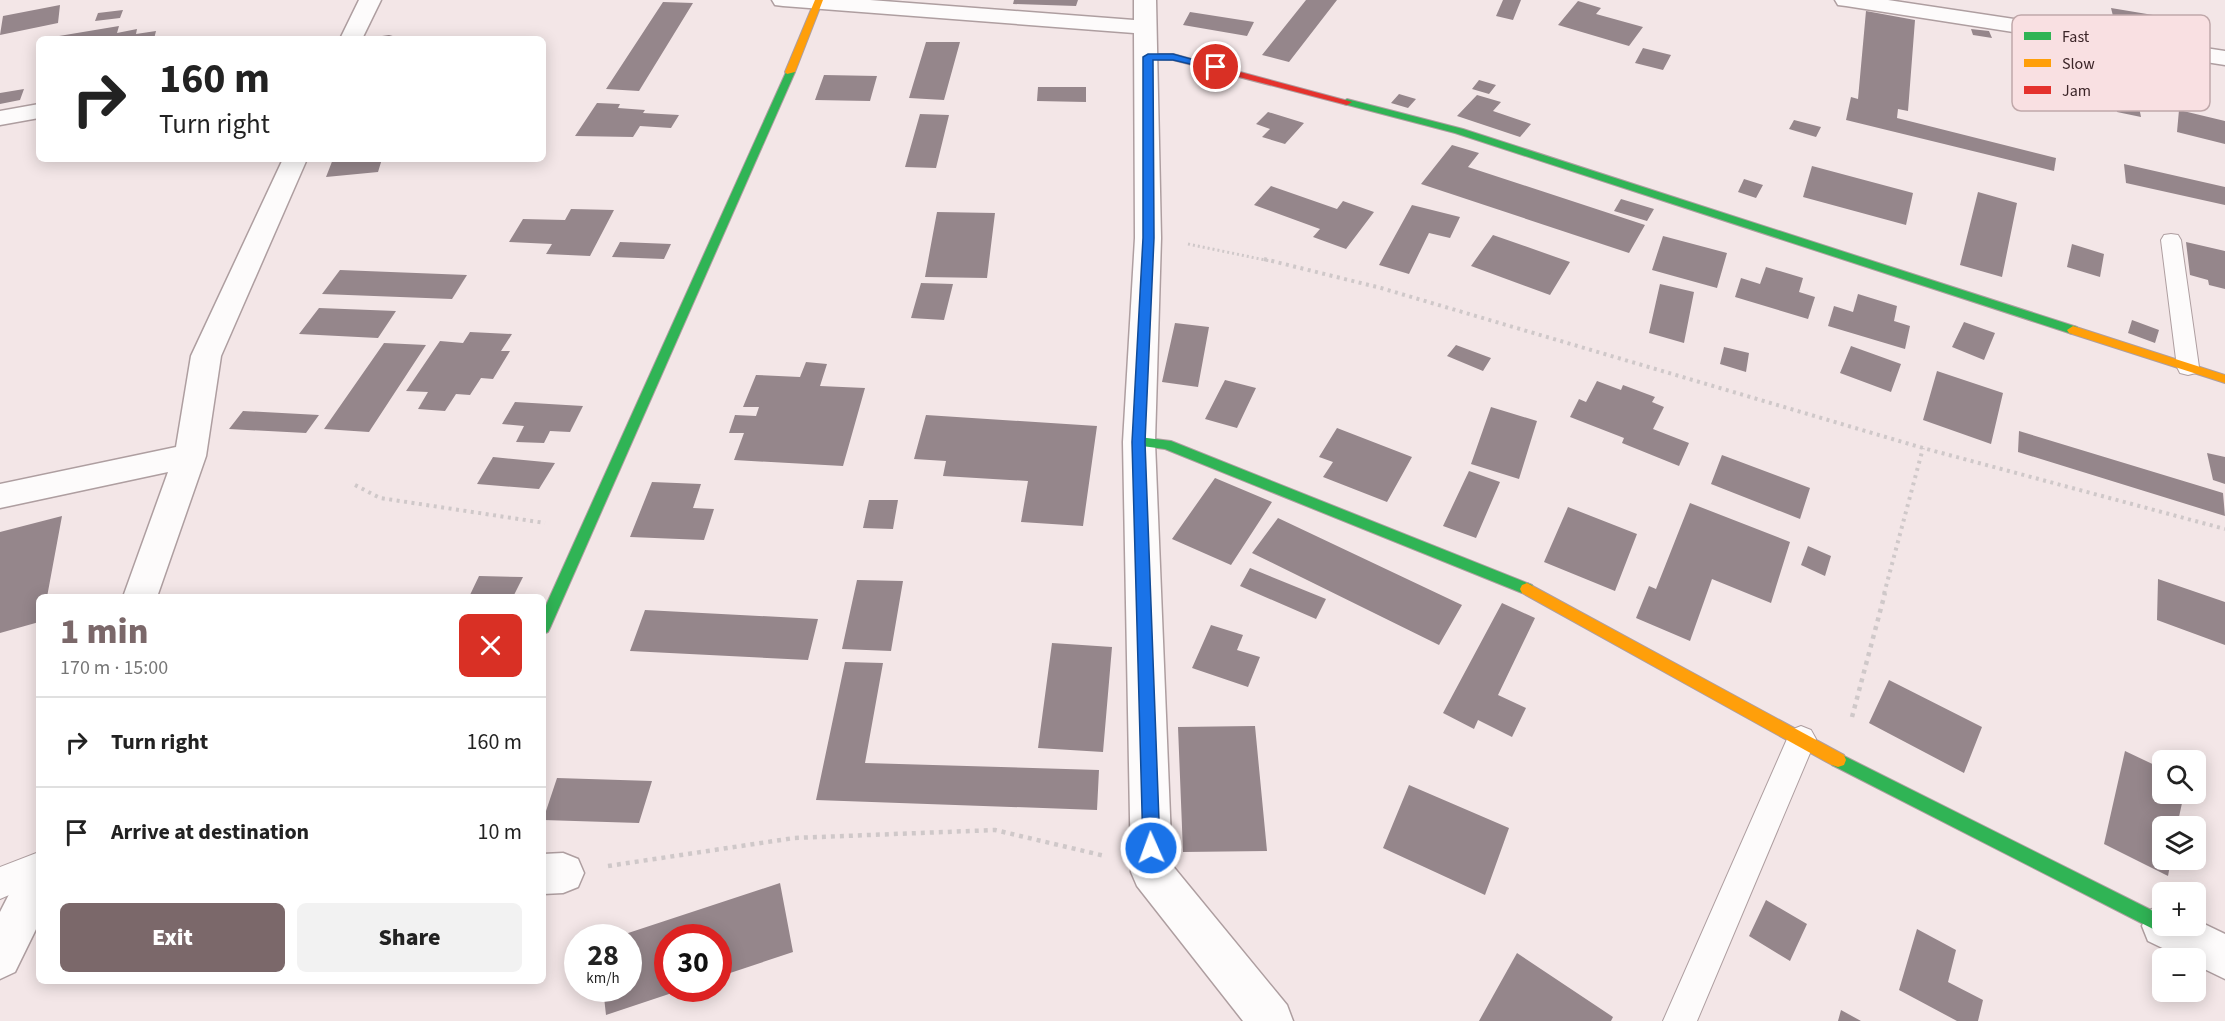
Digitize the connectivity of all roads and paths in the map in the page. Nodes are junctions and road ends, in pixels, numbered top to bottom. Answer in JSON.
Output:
{"nodes":[{"id":1,"x":370,"y":0,"type":"edge"},
{"id":2,"x":783,"y":0,"type":"edge"},
{"id":3,"x":1846,"y":0,"type":"edge"},
{"id":4,"x":819,"y":1,"type":"edge"},
{"id":5,"x":2012,"y":25,"type":"edge"},
{"id":6,"x":1147,"y":28,"type":"edge"},
{"id":7,"x":352,"y":36,"type":"edge"},
{"id":8,"x":2210,"y":56,"type":"edge"},
{"id":9,"x":2225,"y":58,"type":"edge"},
{"id":10,"x":36,"y":112,"type":"edge"},
{"id":11,"x":0,"y":118,"type":"edge"},
{"id":12,"x":294,"y":162,"type":"edge"},
{"id":13,"x":1148,"y":238,"type":"junction"},
{"id":14,"x":2172,"y":240,"type":"dead end"},
{"id":15,"x":2188,"y":367,"type":"junction"},
{"id":16,"x":2225,"y":380,"type":"edge"},
{"id":17,"x":1139,"y":442,"type":"junction"},
{"id":18,"x":1923,"y":448,"type":"junction"},
{"id":19,"x":190,"y":456,"type":"junction"},
{"id":20,"x":355,"y":485,"type":"dead end"},
{"id":21,"x":0,"y":496,"type":"edge"},
{"id":22,"x":2225,"y":530,"type":"edge"},
{"id":23,"x":585,"y":535,"type":"junction"},
{"id":24,"x":142,"y":594,"type":"edge"},
{"id":25,"x":546,"y":621,"type":"edge"},
{"id":26,"x":1801,"y":740,"type":"junction"},
{"id":27,"x":1841,"y":761,"type":"junction"},
{"id":28,"x":36,"y":868,"type":"edge"},
{"id":29,"x":1152,"y":872,"type":"junction"},
{"id":30,"x":553,"y":873,"type":"edge"},
{"id":31,"x":0,"y":883,"type":"edge"},
{"id":32,"x":36,"y":885,"type":"edge"},
{"id":33,"x":2152,"y":919,"type":"edge"},
{"id":34,"x":2184,"y":936,"type":"edge"},
{"id":35,"x":0,"y":957,"type":"edge"},
{"id":36,"x":2225,"y":957,"type":"edge"},
{"id":37,"x":1271,"y":1021,"type":"edge"},
{"id":38,"x":1680,"y":1021,"type":"edge"}],
"edges":[{"from":1,"to":7,"type":"street"},
{"from":2,"to":4,"type":"street"},
{"from":3,"to":5,"type":"street"},
{"from":4,"to":6,"type":"street"},
{"from":4,"to":23,"type":"street"},
{"from":6,"to":13,"type":"street"},
{"from":6,"to":15,"type":"street"},
{"from":8,"to":9,"type":"street"},
{"from":10,"to":11,"type":"street"},
{"from":12,"to":19,"type":"street"},
{"from":13,"to":17,"type":"street"},
{"from":13,"to":18,"type":"path"},
{"from":14,"to":15,"type":"lane"},
{"from":15,"to":16,"type":"street"},
{"from":17,"to":26,"type":"street"},
{"from":17,"to":29,"type":"street"},
{"from":18,"to":22,"type":"path"},
{"from":18,"to":27,"type":"path"},
{"from":19,"to":21,"type":"street"},
{"from":19,"to":24,"type":"street"},
{"from":20,"to":23,"type":"path"},
{"from":23,"to":25,"type":"street"},
{"from":26,"to":27,"type":"street"},
{"from":26,"to":38,"type":"lane"},
{"from":27,"to":33,"type":"street"},
{"from":28,"to":31,"type":"lane"},
{"from":29,"to":30,"type":"path"},
{"from":29,"to":37,"type":"street"},
{"from":32,"to":35,"type":"street"},
{"from":34,"to":36,"type":"street"}]}
